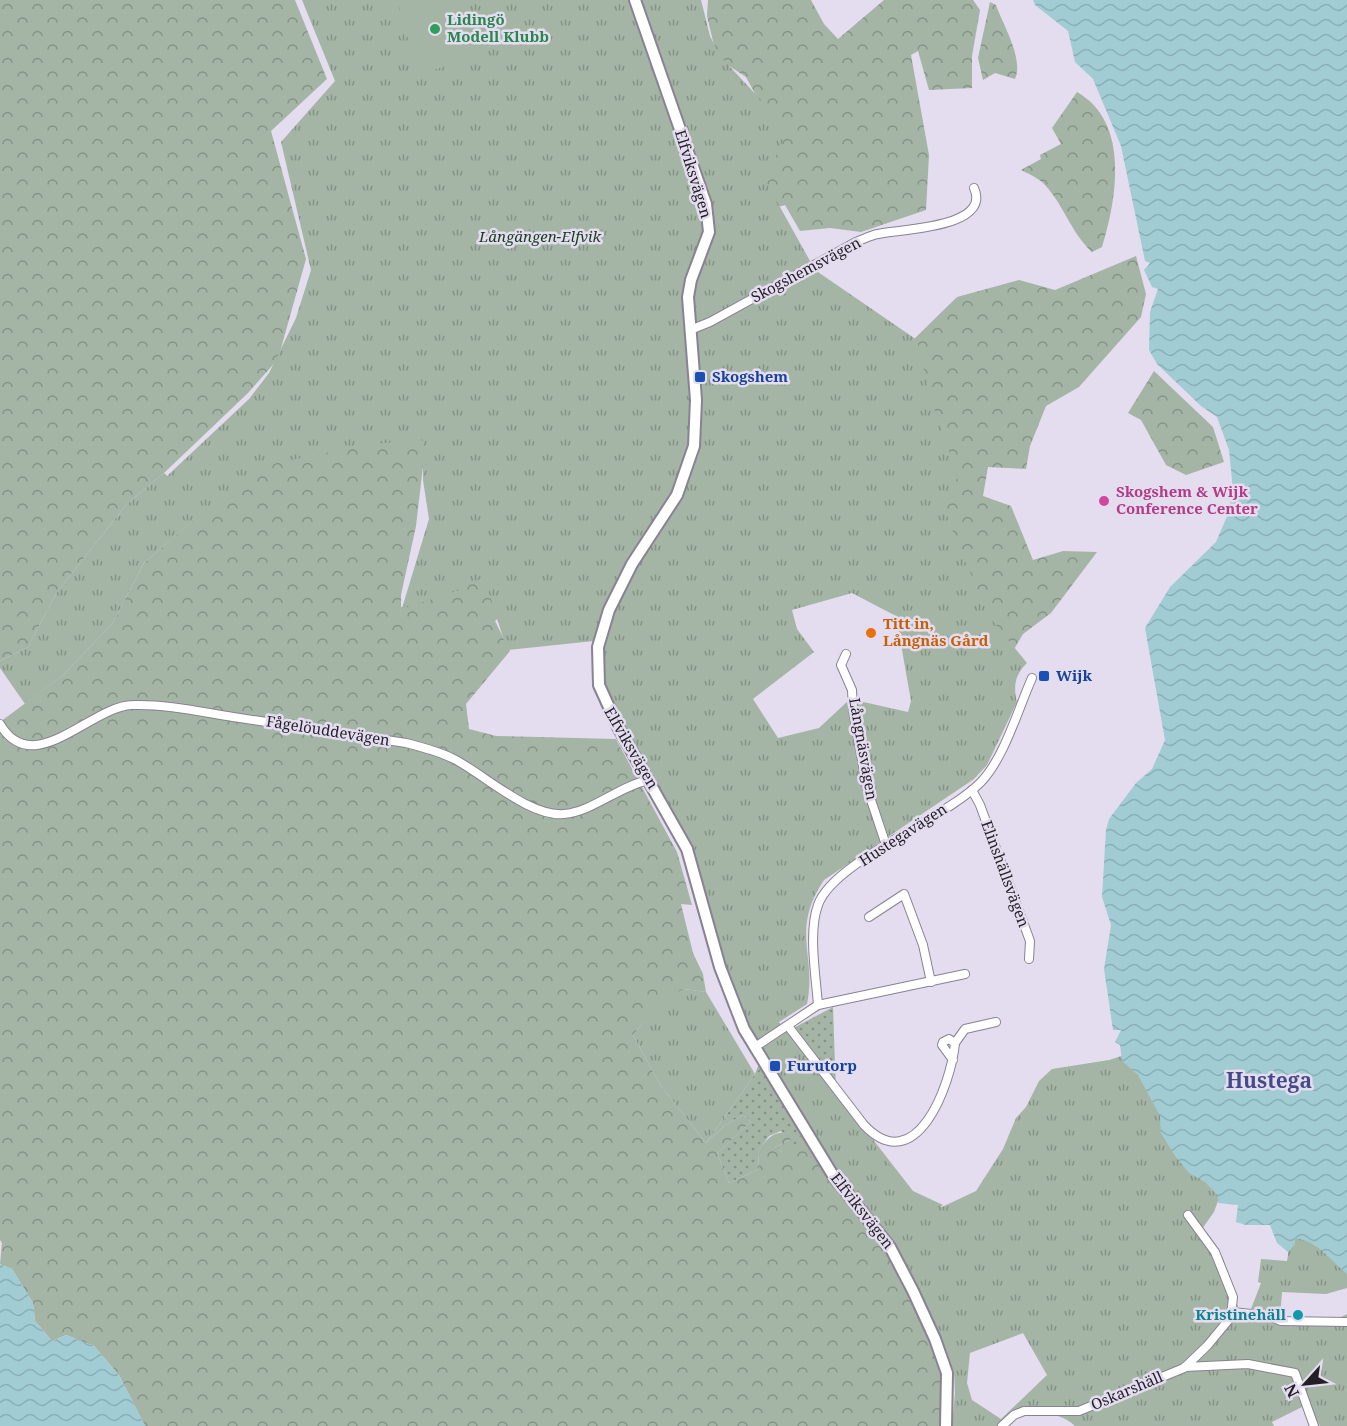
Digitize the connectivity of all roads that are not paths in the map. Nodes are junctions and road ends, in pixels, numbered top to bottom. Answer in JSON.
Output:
{"nodes":[{"id":1,"x":635,"y":0,"type":"edge"},
{"id":2,"x":974,"y":188,"type":"dead end"},
{"id":3,"x":690,"y":330,"type":"junction"},
{"id":4,"x":846,"y":654,"type":"dead end"},
{"id":5,"x":1032,"y":678,"type":"dead end"},
{"id":6,"x":0,"y":724,"type":"edge"},
{"id":7,"x":650,"y":780,"type":"junction"},
{"id":8,"x":972,"y":790,"type":"junction"},
{"id":9,"x":886,"y":845,"type":"junction"},
{"id":10,"x":869,"y":917,"type":"dead end"},
{"id":11,"x":1029,"y":959,"type":"dead end"},
{"id":12,"x":965,"y":974,"type":"dead end"},
{"id":13,"x":932,"y":981,"type":"junction"},
{"id":14,"x":818,"y":1005,"type":"junction"},
{"id":15,"x":996,"y":1022,"type":"dead end"},
{"id":16,"x":788,"y":1026,"type":"junction"},
{"id":17,"x":755,"y":1047,"type":"junction"},
{"id":18,"x":1188,"y":1215,"type":"dead end"},
{"id":19,"x":1233,"y":1312,"type":"junction"},
{"id":20,"x":1347,"y":1322,"type":"edge"},
{"id":21,"x":1184,"y":1368,"type":"junction"},
{"id":22,"x":946,"y":1426,"type":"edge"},
{"id":23,"x":1002,"y":1426,"type":"edge"},
{"id":24,"x":1314,"y":1426,"type":"edge"}],
"edges":[{"from":1,"to":3,"type":"street","name":"Elfviksvägen"},
{"from":2,"to":3,"type":"street","name":"Skogshemsvägen"},
{"from":3,"to":7,"type":"street","name":"Elfviksvägen"},
{"from":4,"to":9,"type":"street","name":"Långnäsvägen"},
{"from":5,"to":8,"type":"street","name":"Hustegavägen"},
{"from":6,"to":7,"type":"street","name":"Fågelöuddevägen"},
{"from":7,"to":17,"type":"street","name":"Elfviksvägen"},
{"from":8,"to":9,"type":"street","name":"Hustegavägen"},
{"from":8,"to":11,"type":"street","name":"Elinshällsvägen"},
{"from":9,"to":14,"type":"street","name":"Hustegavägen"},
{"from":10,"to":13,"type":"street"},
{"from":12,"to":13,"type":"street"},
{"from":13,"to":14,"type":"street"},
{"from":14,"to":16,"type":"street"},
{"from":15,"to":16,"type":"street"},
{"from":16,"to":17,"type":"street"},
{"from":17,"to":22,"type":"street","name":"Elfviksvägen"},
{"from":18,"to":19,"type":"street"},
{"from":19,"to":20,"type":"street"},
{"from":19,"to":21,"type":"street"},
{"from":21,"to":23,"type":"street","name":"Oskarshäll"},
{"from":21,"to":24,"type":"street"}]}
